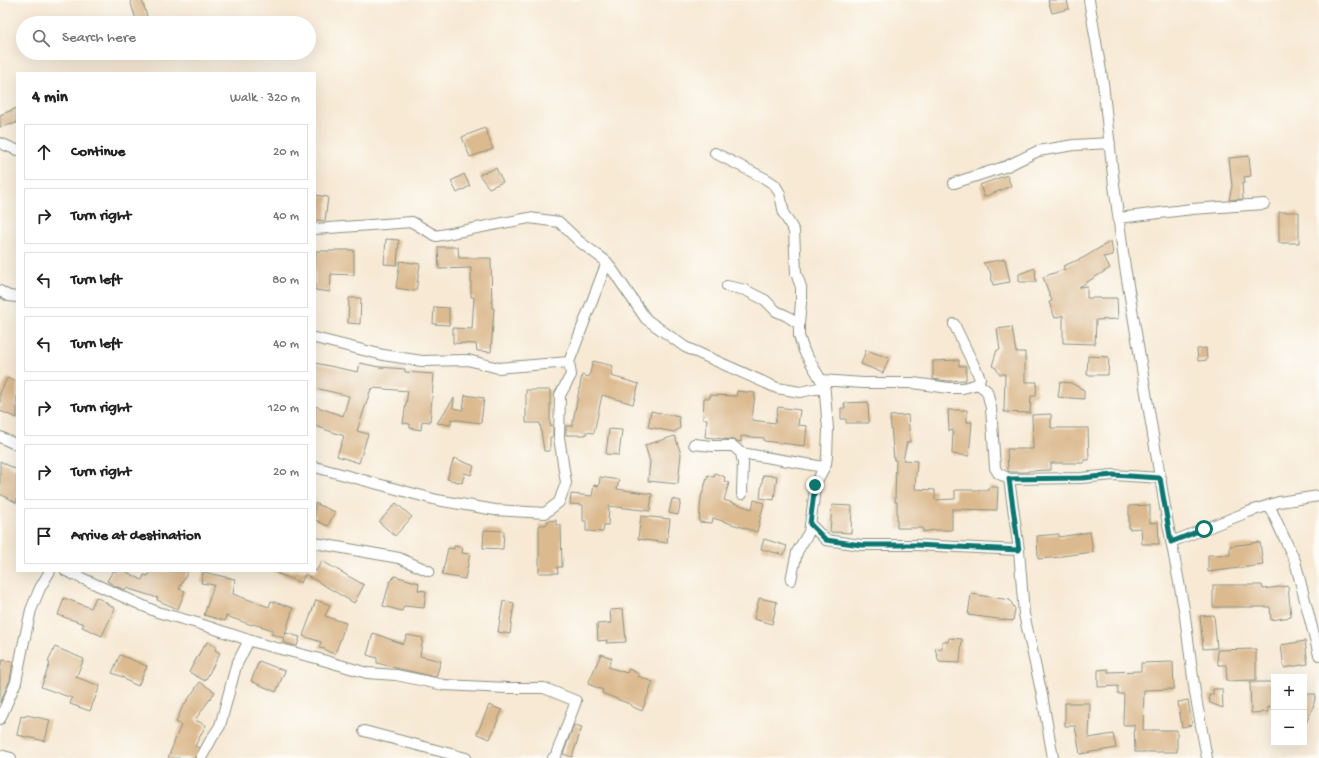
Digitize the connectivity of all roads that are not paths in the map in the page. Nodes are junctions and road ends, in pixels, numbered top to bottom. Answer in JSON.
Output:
{"nodes":[{"id":1,"x":1089,"y":0,"type":"edge"},
{"id":2,"x":0,"y":143,"type":"edge"},
{"id":3,"x":1110,"y":143,"type":"junction"},
{"id":4,"x":16,"y":150,"type":"edge"},
{"id":5,"x":715,"y":152,"type":"dead end"},
{"id":6,"x":954,"y":183,"type":"dead end"},
{"id":7,"x":1264,"y":204,"type":"dead end"},
{"id":8,"x":1119,"y":218,"type":"junction"},
{"id":9,"x":316,"y":229,"type":"edge"},
{"id":10,"x":607,"y":262,"type":"junction"},
{"id":11,"x":727,"y":286,"type":"dead end"},
{"id":12,"x":0,"y":291,"type":"edge"},
{"id":13,"x":16,"y":298,"type":"edge"},
{"id":14,"x":799,"y":324,"type":"junction"},
{"id":15,"x":954,"y":324,"type":"dead end"},
{"id":16,"x":316,"y":338,"type":"edge"},
{"id":17,"x":569,"y":362,"type":"junction"},
{"id":18,"x":824,"y":383,"type":"junction"},
{"id":19,"x":978,"y":384,"type":"junction"},
{"id":20,"x":0,"y":437,"type":"edge"},
{"id":21,"x":694,"y":444,"type":"dead end"},
{"id":22,"x":16,"y":445,"type":"edge"},
{"id":23,"x":741,"y":453,"type":"junction"},
{"id":24,"x":316,"y":466,"type":"edge"},
{"id":25,"x":824,"y":467,"type":"junction"},
{"id":26,"x":1160,"y":478,"type":"junction"},
{"id":27,"x":1009,"y":479,"type":"junction"},
{"id":28,"x":742,"y":494,"type":"dead end"},
{"id":29,"x":1319,"y":496,"type":"edge"},
{"id":30,"x":1269,"y":505,"type":"junction"},
{"id":31,"x":810,"y":524,"type":"junction"},
{"id":32,"x":1171,"y":542,"type":"junction"},
{"id":33,"x":316,"y":543,"type":"edge"},
{"id":34,"x":1019,"y":550,"type":"junction"},
{"id":35,"x":429,"y":571,"type":"dead end"},
{"id":36,"x":49,"y":572,"type":"edge"},
{"id":37,"x":68,"y":572,"type":"edge"},
{"id":38,"x":791,"y":580,"type":"dead end"},
{"id":39,"x":249,"y":640,"type":"junction"},
{"id":40,"x":1319,"y":655,"type":"edge"},
{"id":41,"x":0,"y":719,"type":"edge"},
{"id":42,"x":364,"y":731,"type":"dead end"},
{"id":43,"x":0,"y":755,"type":"edge"},
{"id":44,"x":11,"y":758,"type":"edge"},
{"id":45,"x":201,"y":758,"type":"edge"},
{"id":46,"x":466,"y":758,"type":"edge"},
{"id":47,"x":553,"y":758,"type":"edge"},
{"id":48,"x":1053,"y":758,"type":"edge"},
{"id":49,"x":1207,"y":758,"type":"edge"}],
"edges":[{"from":1,"to":3,"type":"street"},
{"from":2,"to":4,"type":"street"},
{"from":3,"to":6,"type":"street"},
{"from":3,"to":8,"type":"street"},
{"from":5,"to":14,"type":"street"},
{"from":7,"to":8,"type":"street"},
{"from":8,"to":26,"type":"street"},
{"from":9,"to":10,"type":"street"},
{"from":10,"to":17,"type":"street"},
{"from":10,"to":18,"type":"street"},
{"from":11,"to":14,"type":"street"},
{"from":12,"to":13,"type":"street"},
{"from":14,"to":18,"type":"street"},
{"from":15,"to":19,"type":"street"},
{"from":16,"to":17,"type":"street"},
{"from":17,"to":24,"type":"street"},
{"from":18,"to":19,"type":"street"},
{"from":18,"to":25,"type":"street"},
{"from":19,"to":27,"type":"street"},
{"from":20,"to":22,"type":"street"},
{"from":21,"to":23,"type":"street"},
{"from":23,"to":25,"type":"street"},
{"from":23,"to":28,"type":"street"},
{"from":25,"to":31,"type":"street"},
{"from":26,"to":27,"type":"street"},
{"from":26,"to":32,"type":"street"},
{"from":27,"to":34,"type":"street"},
{"from":29,"to":30,"type":"street"},
{"from":30,"to":32,"type":"street"},
{"from":30,"to":40,"type":"street"},
{"from":31,"to":34,"type":"street"},
{"from":31,"to":38,"type":"street"},
{"from":32,"to":49,"type":"street"},
{"from":33,"to":35,"type":"street"},
{"from":34,"to":48,"type":"street"},
{"from":36,"to":41,"type":"street"},
{"from":37,"to":39,"type":"street"},
{"from":39,"to":45,"type":"street"},
{"from":39,"to":47,"type":"street"},
{"from":42,"to":46,"type":"street"},
{"from":43,"to":44,"type":"street"}]}
